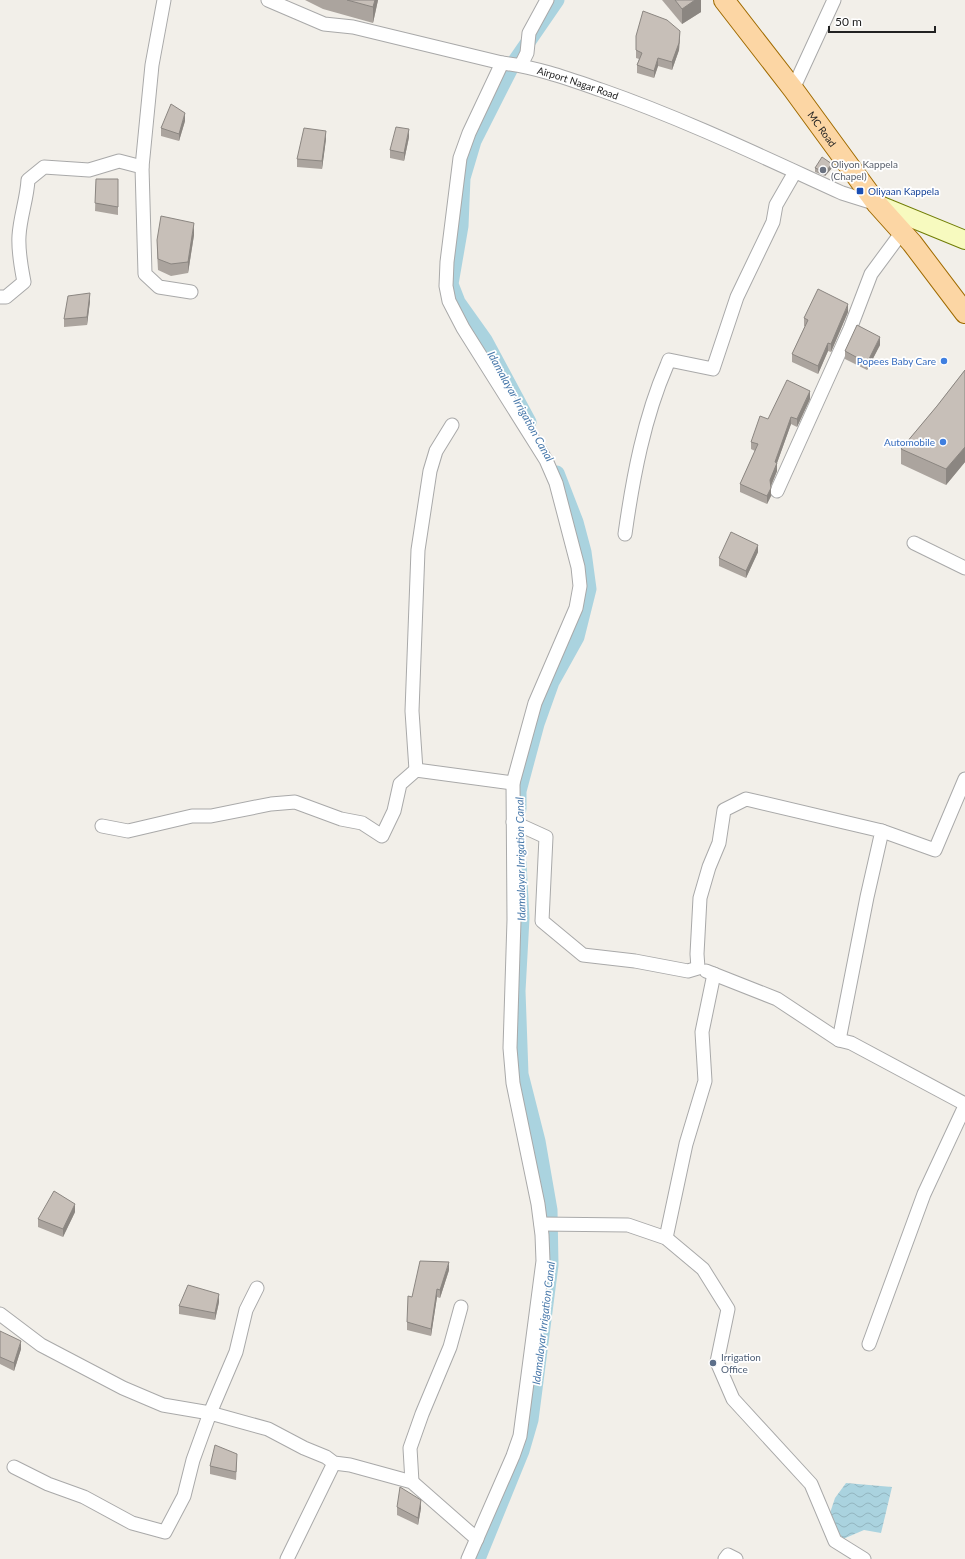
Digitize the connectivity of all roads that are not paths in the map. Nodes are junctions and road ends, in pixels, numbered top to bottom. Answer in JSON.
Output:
{"nodes":[{"id":1,"x":164,"y":0,"type":"edge"},
{"id":2,"x":268,"y":0,"type":"edge"},
{"id":3,"x":547,"y":0,"type":"edge"},
{"id":4,"x":724,"y":0,"type":"edge"},
{"id":5,"x":834,"y":0,"type":"edge"},
{"id":6,"x":524,"y":59,"type":"junction"},
{"id":7,"x":502,"y":63,"type":"junction"},
{"id":8,"x":793,"y":89,"type":"junction"},
{"id":9,"x":142,"y":167,"type":"junction"},
{"id":10,"x":795,"y":172,"type":"junction"},
{"id":11,"x":877,"y":204,"type":"junction"},
{"id":12,"x":902,"y":232,"type":"junction"},
{"id":13,"x":965,"y":240,"type":"edge"},
{"id":14,"x":191,"y":292,"type":"dead end"},
{"id":15,"x":0,"y":297,"type":"edge"},
{"id":16,"x":965,"y":313,"type":"edge"},
{"id":17,"x":452,"y":425,"type":"dead end"},
{"id":18,"x":777,"y":491,"type":"dead end"},
{"id":19,"x":625,"y":534,"type":"dead end"},
{"id":20,"x":914,"y":543,"type":"dead end"},
{"id":21,"x":965,"y":568,"type":"edge"},
{"id":22,"x":416,"y":770,"type":"junction"},
{"id":23,"x":965,"y":779,"type":"edge"},
{"id":24,"x":513,"y":783,"type":"junction"},
{"id":25,"x":513,"y":822,"type":"junction"},
{"id":26,"x":102,"y":826,"type":"dead end"},
{"id":27,"x":882,"y":831,"type":"junction"},
{"id":28,"x":698,"y":968,"type":"junction"},
{"id":29,"x":714,"y":974,"type":"junction"},
{"id":30,"x":839,"y":1040,"type":"junction"},
{"id":31,"x":965,"y":1105,"type":"edge"},
{"id":32,"x":541,"y":1224,"type":"junction"},
{"id":33,"x":666,"y":1238,"type":"junction"},
{"id":34,"x":257,"y":1288,"type":"dead end"},
{"id":35,"x":461,"y":1307,"type":"dead end"},
{"id":36,"x":0,"y":1314,"type":"edge"},
{"id":37,"x":869,"y":1344,"type":"dead end"},
{"id":38,"x":210,"y":1413,"type":"junction"},
{"id":39,"x":334,"y":1463,"type":"junction"},
{"id":40,"x":14,"y":1467,"type":"dead end"},
{"id":41,"x":412,"y":1482,"type":"junction"},
{"id":42,"x":477,"y":1539,"type":"junction"},
{"id":43,"x":287,"y":1559,"type":"edge"},
{"id":44,"x":468,"y":1559,"type":"edge"},
{"id":45,"x":725,"y":1559,"type":"edge"},
{"id":46,"x":736,"y":1559,"type":"edge"},
{"id":47,"x":864,"y":1559,"type":"edge"}],
"edges":[{"from":1,"to":9,"type":"street"},
{"from":2,"to":7,"type":"street","name":"Airport Nagar Road"},
{"from":3,"to":6,"type":"street"},
{"from":4,"to":8,"type":"main road","name":"MC Road"},
{"from":5,"to":8,"type":"street"},
{"from":6,"to":7,"type":"street","name":"Airport Nagar Road"},
{"from":6,"to":10,"type":"street","name":"Airport Nagar Road"},
{"from":7,"to":24,"type":"street"},
{"from":8,"to":11,"type":"main road","name":"MC Road"},
{"from":9,"to":14,"type":"street"},
{"from":9,"to":15,"type":"street"},
{"from":10,"to":11,"type":"street","name":"Airport Nagar Road"},
{"from":10,"to":19,"type":"street"},
{"from":11,"to":12,"type":"main road","name":"MC Road"},
{"from":11,"to":13,"type":"main road"},
{"from":12,"to":16,"type":"main road","name":"MC Road"},
{"from":12,"to":18,"type":"street"},
{"from":17,"to":22,"type":"street"},
{"from":20,"to":21,"type":"street"},
{"from":22,"to":24,"type":"street"},
{"from":22,"to":26,"type":"street"},
{"from":23,"to":27,"type":"street"},
{"from":24,"to":25,"type":"street"},
{"from":25,"to":28,"type":"street"},
{"from":25,"to":32,"type":"street"},
{"from":27,"to":28,"type":"street"},
{"from":27,"to":30,"type":"street"},
{"from":28,"to":29,"type":"street"},
{"from":29,"to":30,"type":"street"},
{"from":29,"to":33,"type":"street"},
{"from":30,"to":31,"type":"street"},
{"from":31,"to":37,"type":"street"},
{"from":32,"to":33,"type":"street"},
{"from":32,"to":42,"type":"street"},
{"from":33,"to":47,"type":"street"},
{"from":34,"to":38,"type":"street"},
{"from":35,"to":41,"type":"street"},
{"from":36,"to":38,"type":"street"},
{"from":38,"to":39,"type":"street"},
{"from":38,"to":40,"type":"street"},
{"from":39,"to":41,"type":"street"},
{"from":39,"to":43,"type":"street"},
{"from":41,"to":42,"type":"street"},
{"from":42,"to":44,"type":"street"},
{"from":45,"to":46,"type":"street"}]}
